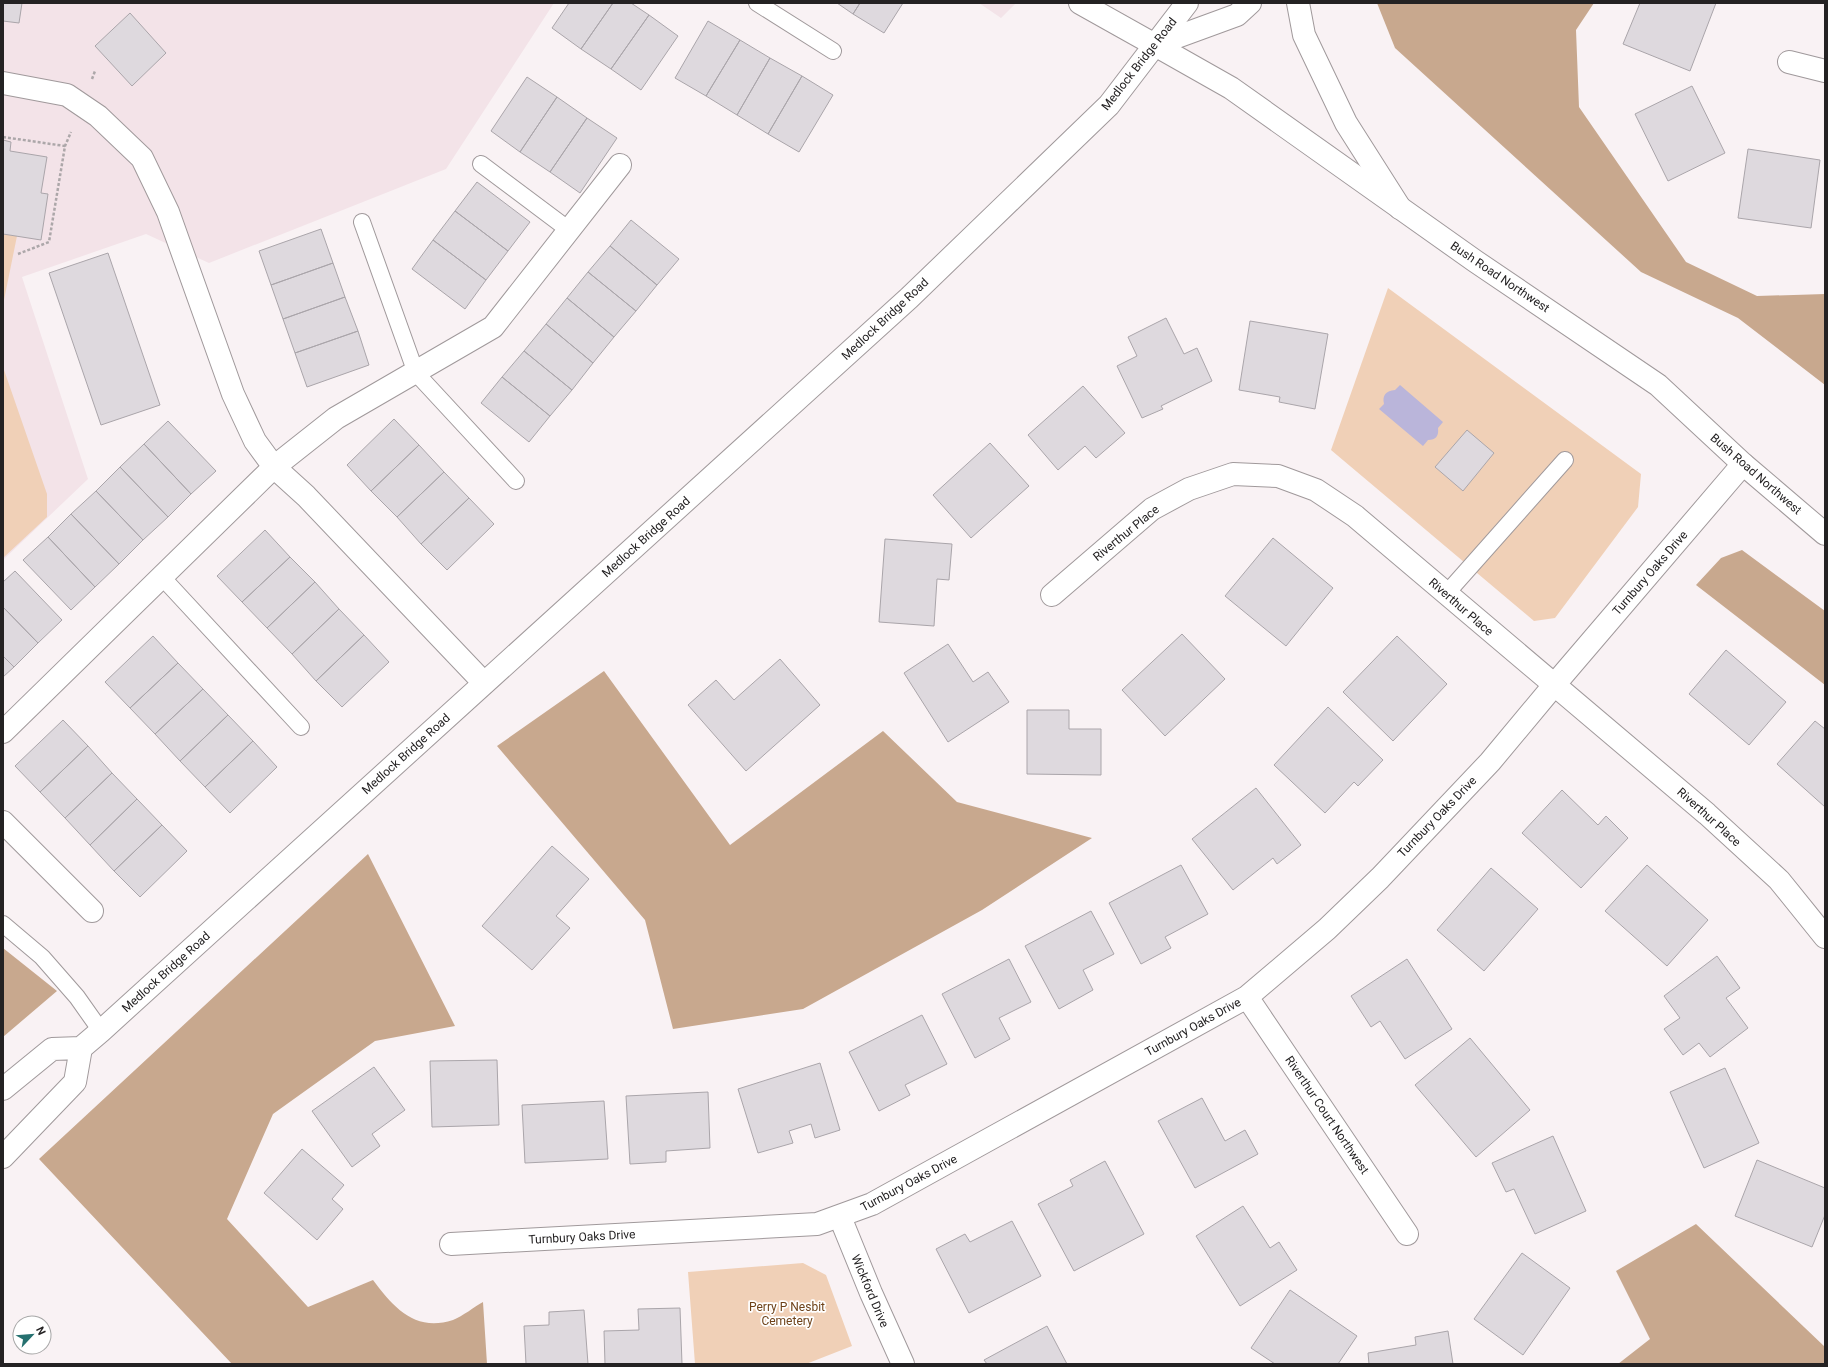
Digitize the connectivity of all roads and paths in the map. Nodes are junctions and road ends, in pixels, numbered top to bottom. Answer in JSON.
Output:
{"nodes":[{"id":1,"x":757,"y":3,"type":"edge"},
{"id":2,"x":1080,"y":3,"type":"edge"},
{"id":3,"x":1187,"y":3,"type":"edge"},
{"id":4,"x":1250,"y":3,"type":"edge"},
{"id":5,"x":1298,"y":3,"type":"edge"},
{"id":6,"x":1156,"y":45,"type":"junction"},
{"id":7,"x":833,"y":51,"type":"dead end"},
{"id":8,"x":1789,"y":62,"type":"dead end"},
{"id":9,"x":95,"y":71,"type":"dead end"},
{"id":10,"x":1825,"y":71,"type":"edge"},
{"id":11,"x":3,"y":84,"type":"edge"},
{"id":12,"x":83,"y":106,"type":"junction"},
{"id":13,"x":3,"y":137,"type":"edge"},
{"id":14,"x":65,"y":146,"type":"junction"},
{"id":15,"x":481,"y":164,"type":"dead end"},
{"id":16,"x":620,"y":165,"type":"dead end"},
{"id":17,"x":1400,"y":208,"type":"junction"},
{"id":18,"x":362,"y":222,"type":"dead end"},
{"id":19,"x":569,"y":230,"type":"junction"},
{"id":20,"x":18,"y":254,"type":"dead end"},
{"id":21,"x":416,"y":373,"type":"junction"},
{"id":22,"x":1565,"y":460,"type":"dead end"},
{"id":23,"x":1743,"y":464,"type":"junction"},
{"id":24,"x":274,"y":467,"type":"junction"},
{"id":25,"x":516,"y":481,"type":"dead end"},
{"id":26,"x":1825,"y":534,"type":"edge"},
{"id":27,"x":161,"y":576,"type":"junction"},
{"id":28,"x":1446,"y":594,"type":"junction"},
{"id":29,"x":1052,"y":595,"type":"dead end"},
{"id":30,"x":484,"y":683,"type":"junction"},
{"id":31,"x":1555,"y":684,"type":"junction"},
{"id":32,"x":301,"y":727,"type":"dead end"},
{"id":33,"x":3,"y":732,"type":"edge"},
{"id":34,"x":3,"y":822,"type":"edge"},
{"id":35,"x":92,"y":911,"type":"dead end"},
{"id":36,"x":3,"y":924,"type":"edge"},
{"id":37,"x":1825,"y":937,"type":"edge"},
{"id":38,"x":1247,"y":998,"type":"junction"},
{"id":39,"x":101,"y":1031,"type":"junction"},
{"id":40,"x":81,"y":1048,"type":"junction"},
{"id":41,"x":3,"y":1089,"type":"edge"},
{"id":42,"x":3,"y":1157,"type":"edge"},
{"id":43,"x":840,"y":1217,"type":"junction"},
{"id":44,"x":1407,"y":1234,"type":"dead end"},
{"id":45,"x":451,"y":1244,"type":"dead end"},
{"id":46,"x":903,"y":1364,"type":"edge"}],
"edges":[{"from":1,"to":7,"type":"lane"},
{"from":2,"to":6,"type":"main road","name":"Bush Road Northwest"},
{"from":3,"to":6,"type":"main road","name":"Medlock Bridge Road"},
{"from":4,"to":6,"type":"main road"},
{"from":5,"to":17,"type":"main road"},
{"from":6,"to":17,"type":"main road","name":"Bush Road Northwest"},
{"from":6,"to":30,"type":"main road","name":"Medlock Bridge Road"},
{"from":8,"to":10,"type":"main road"},
{"from":9,"to":12,"type":"path"},
{"from":11,"to":12,"type":"main road"},
{"from":12,"to":14,"type":"path"},
{"from":12,"to":24,"type":"main road"},
{"from":13,"to":14,"type":"path"},
{"from":14,"to":20,"type":"path"},
{"from":15,"to":19,"type":"lane"},
{"from":16,"to":19,"type":"main road"},
{"from":17,"to":23,"type":"main road","name":"Bush Road Northwest"},
{"from":18,"to":21,"type":"lane"},
{"from":19,"to":21,"type":"main road"},
{"from":21,"to":24,"type":"main road"},
{"from":21,"to":25,"type":"lane"},
{"from":22,"to":28,"type":"lane"},
{"from":23,"to":26,"type":"main road","name":"Bush Road Northwest"},
{"from":23,"to":31,"type":"main road","name":"Turnbury Oaks Drive"},
{"from":24,"to":27,"type":"main road"},
{"from":24,"to":30,"type":"main road"},
{"from":27,"to":32,"type":"lane"},
{"from":27,"to":33,"type":"main road"},
{"from":28,"to":29,"type":"main road","name":"Riverthur Place"},
{"from":28,"to":31,"type":"main road","name":"Riverthur Place"},
{"from":30,"to":39,"type":"main road","name":"Medlock Bridge Road"},
{"from":31,"to":37,"type":"main road","name":"Riverthur Place"},
{"from":31,"to":38,"type":"main road","name":"Turnbury Oaks Drive"},
{"from":34,"to":35,"type":"main road"},
{"from":36,"to":39,"type":"lane"},
{"from":38,"to":43,"type":"main road","name":"Turnbury Oaks Drive"},
{"from":38,"to":44,"type":"main road","name":"Riverthur Court Northwest"},
{"from":39,"to":40,"type":"main road","name":"Medlock Bridge Road"},
{"from":40,"to":41,"type":"main road"},
{"from":40,"to":42,"type":"main road"},
{"from":43,"to":45,"type":"main road","name":"Turnbury Oaks Drive"},
{"from":43,"to":46,"type":"main road","name":"Wickford Drive"}]}
